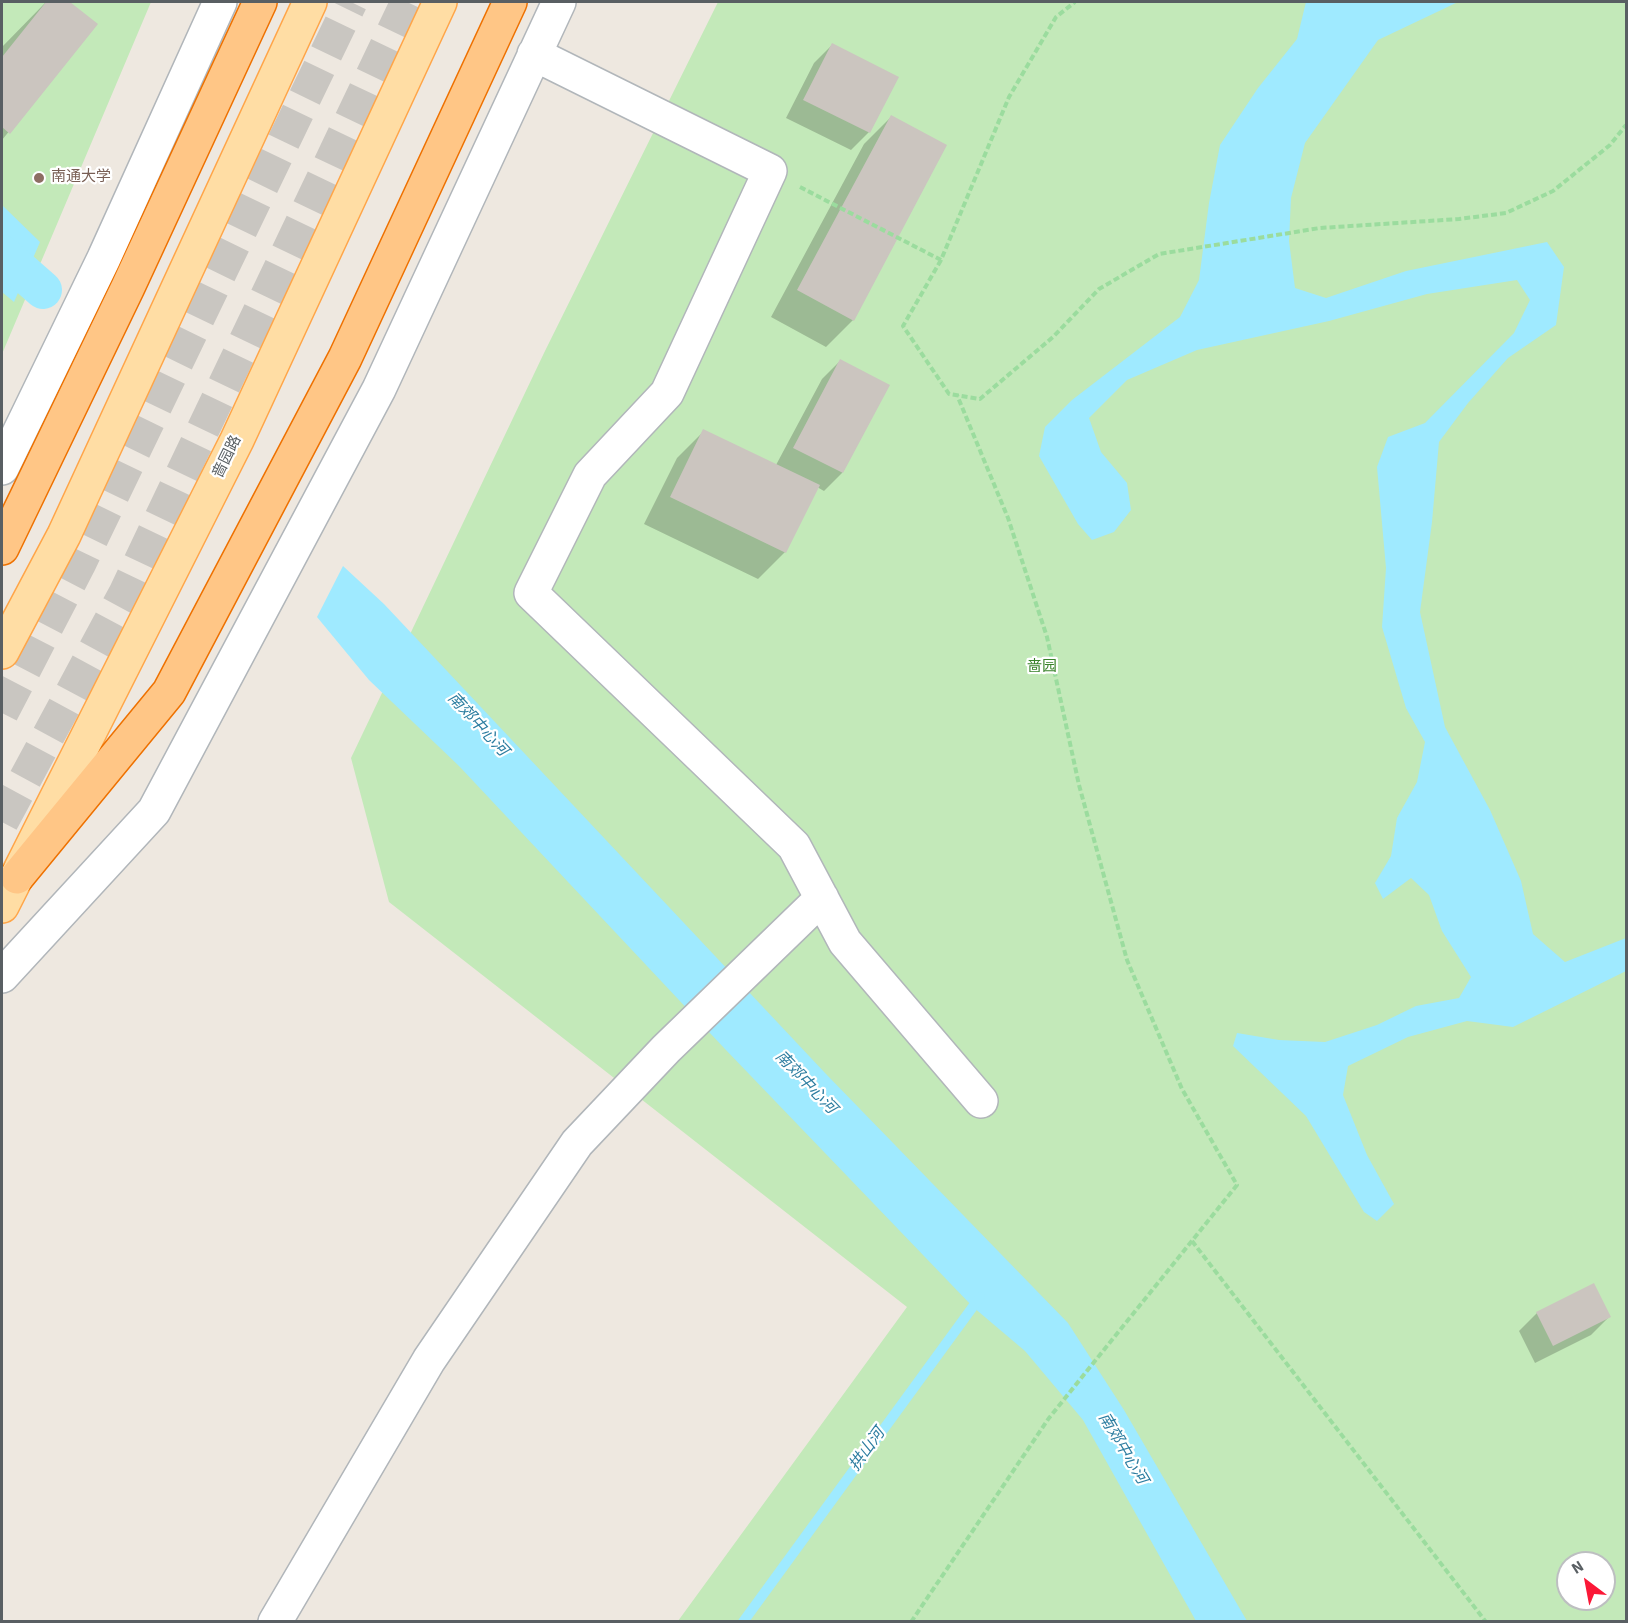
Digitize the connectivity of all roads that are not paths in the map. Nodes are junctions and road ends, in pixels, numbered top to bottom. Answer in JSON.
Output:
{"nodes":[{"id":1,"x":220,"y":2,"type":"edge"},
{"id":2,"x":260,"y":2,"type":"edge"},
{"id":3,"x":310,"y":2,"type":"edge"},
{"id":4,"x":440,"y":2,"type":"edge"},
{"id":5,"x":510,"y":2,"type":"edge"},
{"id":6,"x":559,"y":2,"type":"edge"},
{"id":7,"x":534,"y":54,"type":"junction"},
{"id":8,"x":2,"y":468,"type":"edge"},
{"id":9,"x":2,"y":548,"type":"edge"},
{"id":10,"x":2,"y":652,"type":"edge"},
{"id":11,"x":17,"y":877,"type":"junction"},
{"id":12,"x":822,"y":898,"type":"junction"},
{"id":13,"x":2,"y":906,"type":"edge"},
{"id":14,"x":2,"y":976,"type":"edge"},
{"id":15,"x":981,"y":1101,"type":"dead end"},
{"id":16,"x":274,"y":1622,"type":"edge"}],
"edges":[{"from":1,"to":8,"type":"street"},
{"from":2,"to":9,"type":"highway"},
{"from":3,"to":10,"type":"main road"},
{"from":4,"to":11,"type":"main road","name":"啬园路"},
{"from":5,"to":11,"type":"highway"},
{"from":6,"to":7,"type":"street"},
{"from":7,"to":12,"type":"street"},
{"from":7,"to":14,"type":"street"},
{"from":11,"to":13,"type":"main road","name":"啬园路"},
{"from":12,"to":15,"type":"street"},
{"from":12,"to":16,"type":"street"}]}
